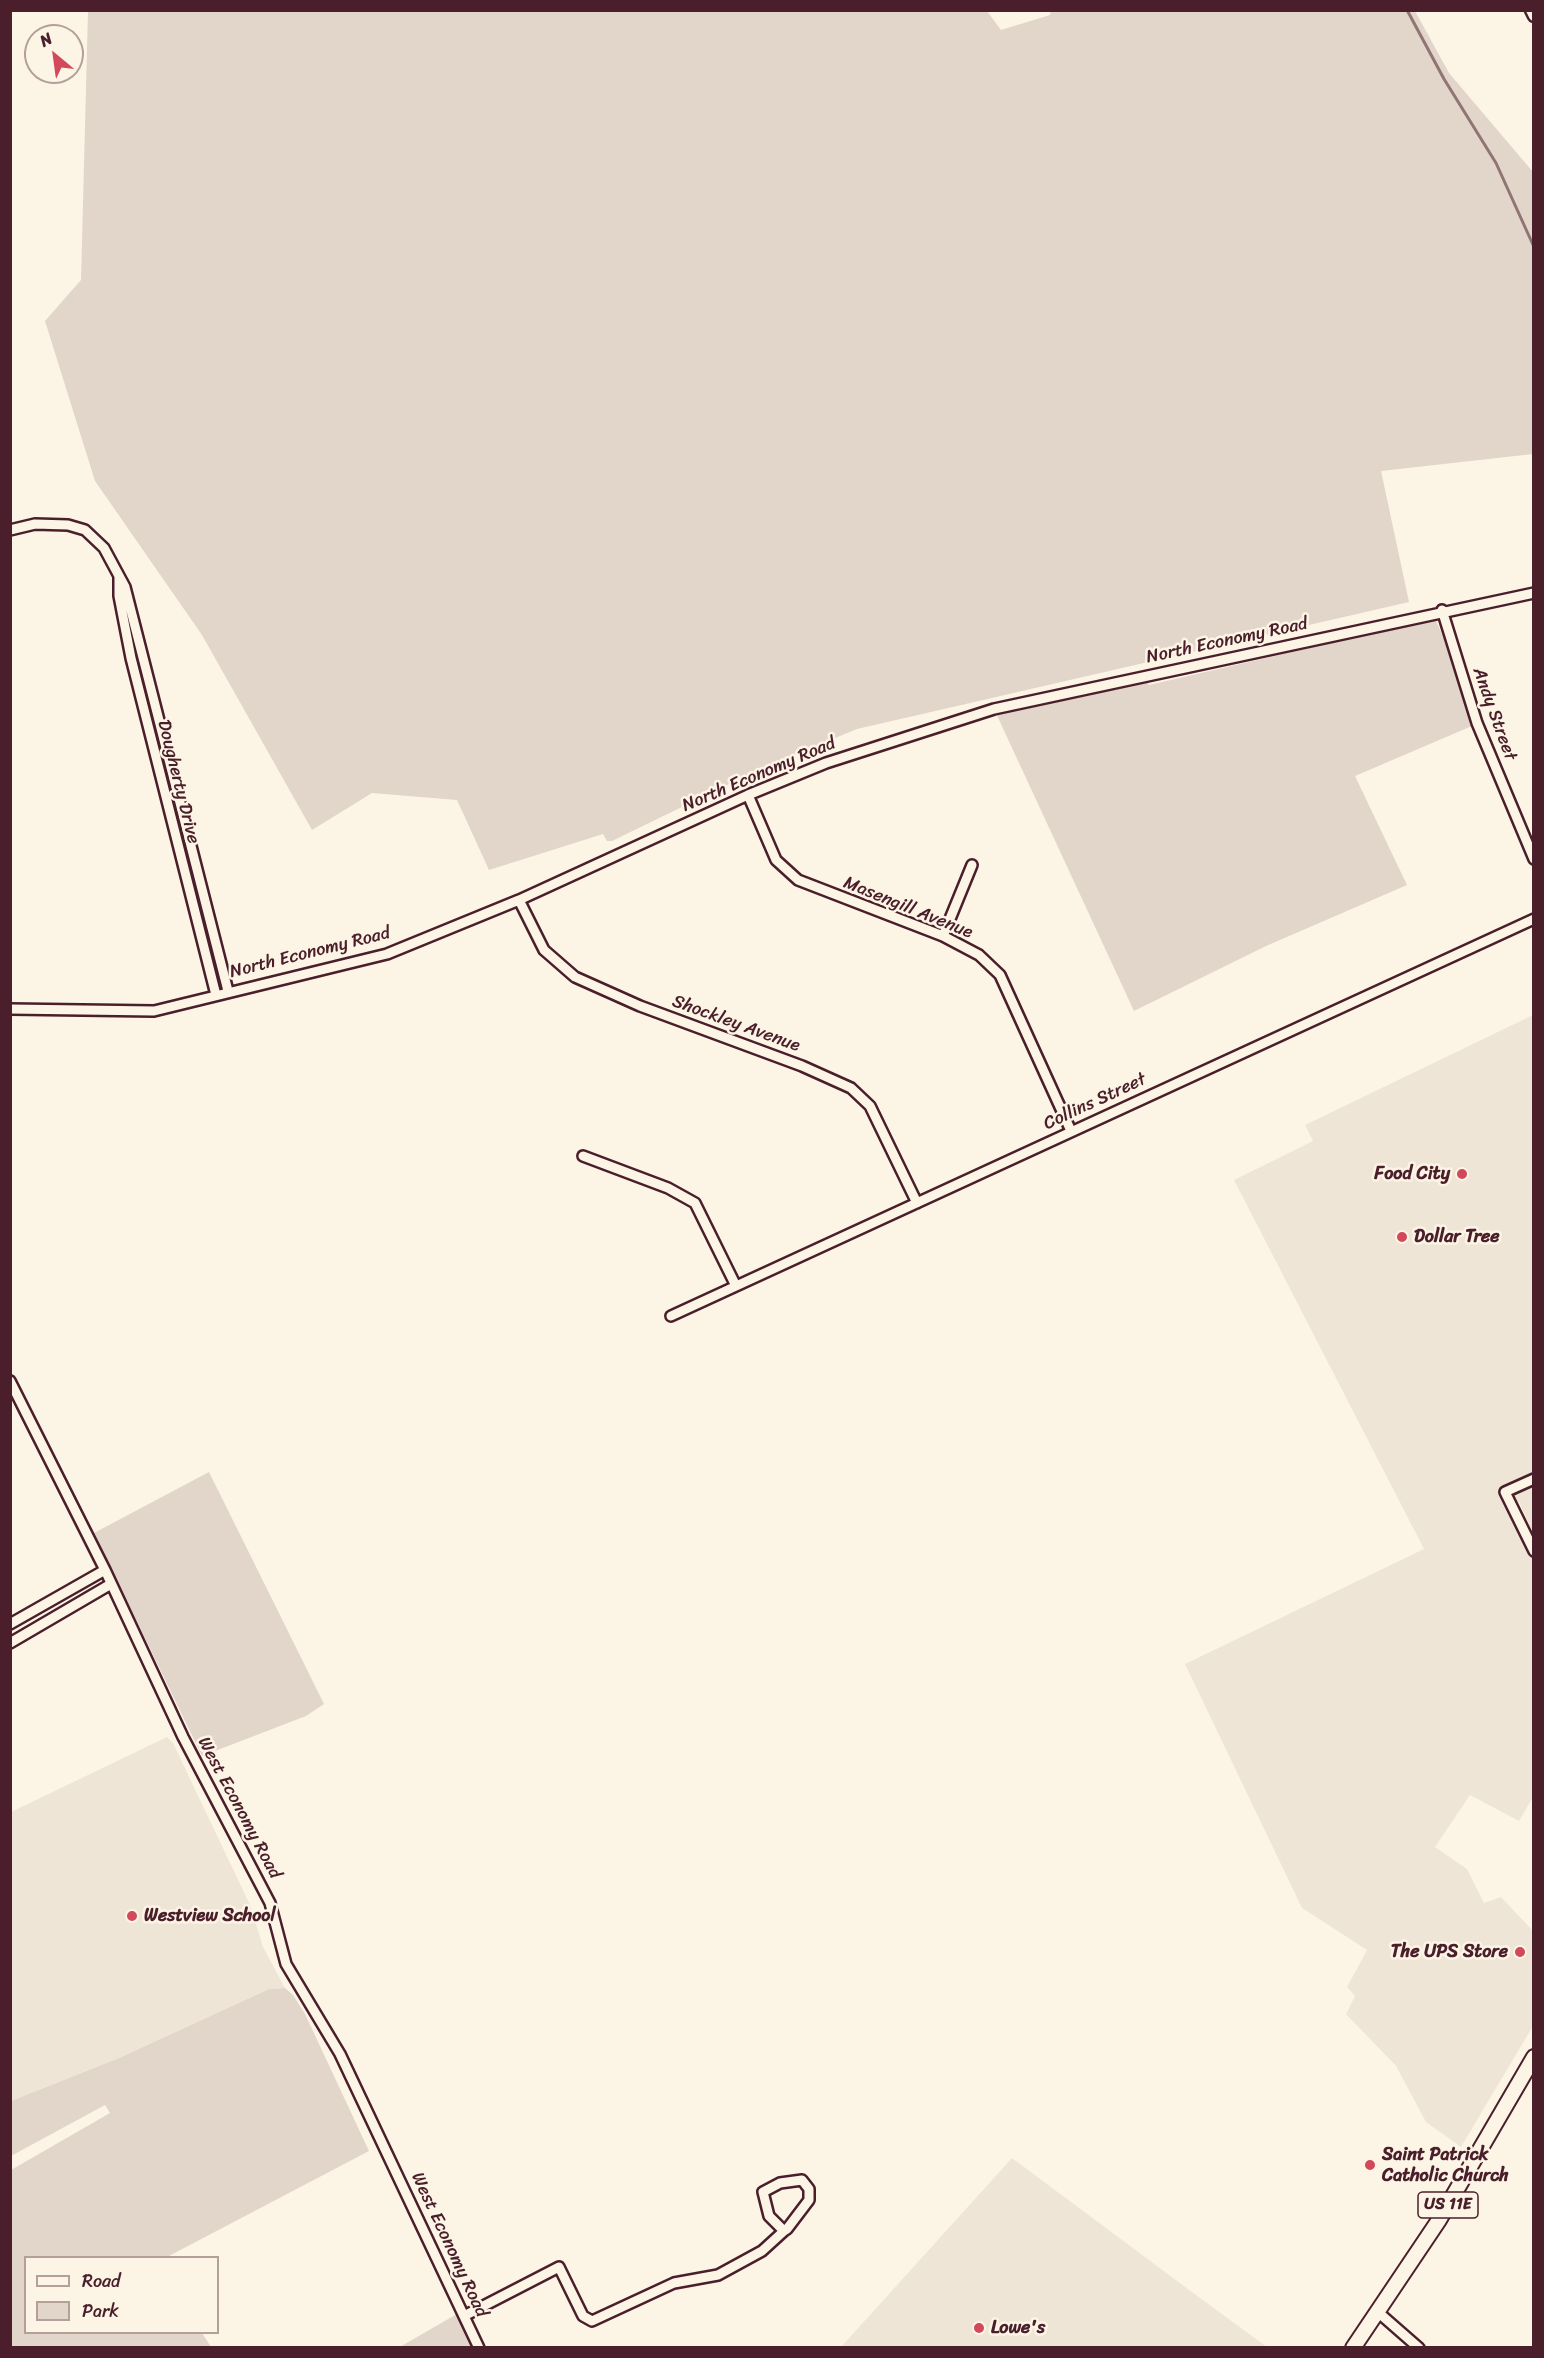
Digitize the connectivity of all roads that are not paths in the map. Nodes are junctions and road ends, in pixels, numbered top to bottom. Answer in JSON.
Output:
{"nodes":[{"id":1,"x":1530,"y":10,"type":"edge"},
{"id":2,"x":1533,"y":16,"type":"edge"},
{"id":3,"x":10,"y":530,"type":"edge"},
{"id":4,"x":119,"y":576,"type":"junction"},
{"id":5,"x":1533,"y":593,"type":"edge"},
{"id":6,"x":1442,"y":610,"type":"junction"},
{"id":7,"x":748,"y":795,"type":"junction"},
{"id":8,"x":189,"y":837,"type":"junction"},
{"id":9,"x":176,"y":842,"type":"junction"},
{"id":10,"x":1533,"y":859,"type":"edge"},
{"id":11,"x":972,"y":865,"type":"dead end"},
{"id":12,"x":519,"y":900,"type":"junction"},
{"id":13,"x":1533,"y":919,"type":"edge"},
{"id":14,"x":943,"y":936,"type":"junction"},
{"id":15,"x":228,"y":991,"type":"junction"},
{"id":16,"x":216,"y":995,"type":"junction"},
{"id":17,"x":10,"y":1009,"type":"edge"},
{"id":18,"x":1071,"y":1131,"type":"junction"},
{"id":19,"x":583,"y":1156,"type":"dead end"},
{"id":20,"x":917,"y":1203,"type":"junction"},
{"id":21,"x":735,"y":1284,"type":"junction"},
{"id":22,"x":671,"y":1316,"type":"dead end"},
{"id":23,"x":10,"y":1382,"type":"edge"},
{"id":24,"x":1533,"y":1479,"type":"edge"},
{"id":25,"x":1533,"y":1551,"type":"edge"},
{"id":26,"x":105,"y":1570,"type":"junction"},
{"id":27,"x":111,"y":1584,"type":"junction"},
{"id":28,"x":10,"y":1624,"type":"edge"},
{"id":29,"x":10,"y":1643,"type":"edge"},
{"id":30,"x":1533,"y":2057,"type":"edge"},
{"id":31,"x":784,"y":2231,"type":"junction"},
{"id":32,"x":1379,"y":2313,"type":"junction"},
{"id":33,"x":464,"y":2316,"type":"junction"},
{"id":34,"x":479,"y":2348,"type":"edge"},
{"id":35,"x":1353,"y":2348,"type":"edge"},
{"id":36,"x":1419,"y":2348,"type":"edge"}],
"edges":[{"from":1,"to":2,"type":"street"},
{"from":3,"to":4,"type":"street","name":"Dougherty Drive"},
{"from":4,"to":8,"type":"street","name":"Dougherty Drive"},
{"from":4,"to":9,"type":"street","name":"Dougherty Drive"},
{"from":5,"to":6,"type":"street","name":"North Economy Road"},
{"from":6,"to":7,"type":"street","name":"North Economy Road"},
{"from":6,"to":10,"type":"street","name":"Andy Street"},
{"from":7,"to":12,"type":"street","name":"North Economy Road"},
{"from":7,"to":14,"type":"street","name":"Masengill Avenue"},
{"from":8,"to":9,"type":"street"},
{"from":8,"to":15,"type":"street","name":"Dougherty Drive"},
{"from":9,"to":16,"type":"street","name":"Dougherty Drive"},
{"from":11,"to":14,"type":"street"},
{"from":12,"to":15,"type":"street","name":"North Economy Road"},
{"from":12,"to":20,"type":"street","name":"Shockley Avenue"},
{"from":13,"to":18,"type":"street","name":"Collins Street"},
{"from":14,"to":18,"type":"street","name":"Masengill Avenue"},
{"from":15,"to":16,"type":"street","name":"North Economy Road"},
{"from":16,"to":17,"type":"street","name":"North Economy Road"},
{"from":18,"to":20,"type":"street","name":"Collins Street"},
{"from":19,"to":21,"type":"street"},
{"from":20,"to":21,"type":"street","name":"Collins Street"},
{"from":21,"to":22,"type":"street","name":"Collins Street"},
{"from":23,"to":26,"type":"street","name":"West Economy Road"},
{"from":24,"to":25,"type":"street"},
{"from":26,"to":27,"type":"street","name":"West Economy Road"},
{"from":26,"to":28,"type":"street"},
{"from":27,"to":29,"type":"street"},
{"from":27,"to":33,"type":"street","name":"West Economy Road"},
{"from":30,"to":32,"type":"main road","number":"US 11E"},
{"from":31,"to":31,"type":"street"},
{"from":31,"to":33,"type":"street"},
{"from":32,"to":35,"type":"main road","number":"US 11E"},
{"from":32,"to":36,"type":"street"},
{"from":33,"to":34,"type":"street","name":"West Economy Road"}]}
